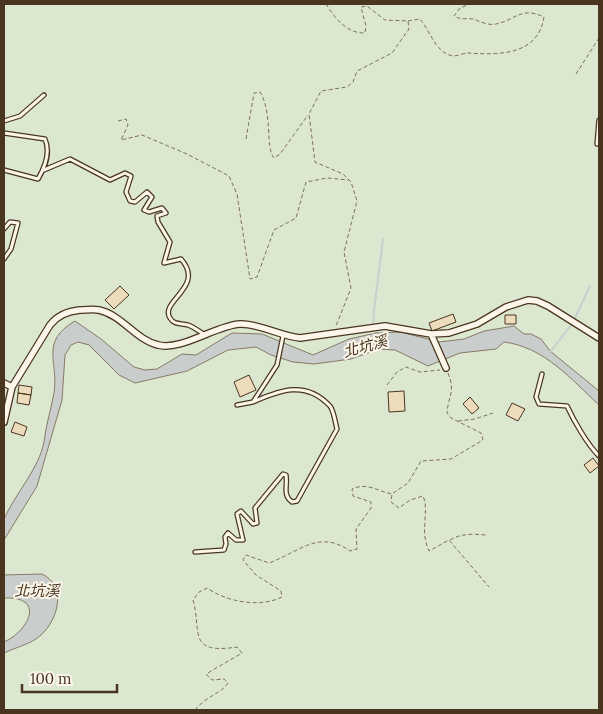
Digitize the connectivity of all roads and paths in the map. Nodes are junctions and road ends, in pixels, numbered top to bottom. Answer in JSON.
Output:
{"nodes":[{"id":1,"x":326,"y":4,"type":"edge"},
{"id":2,"x":470,"y":4,"type":"edge"},
{"id":3,"x":408,"y":21,"type":"junction"},
{"id":4,"x":599,"y":38,"type":"edge"},
{"id":5,"x":576,"y":74,"type":"dead end"},
{"id":6,"x":44,"y":95,"type":"dead end"},
{"id":7,"x":309,"y":114,"type":"junction"},
{"id":8,"x":118,"y":120,"type":"dead end"},
{"id":9,"x":599,"y":120,"type":"edge"},
{"id":10,"x":4,"y":121,"type":"edge"},
{"id":11,"x":4,"y":133,"type":"edge"},
{"id":12,"x":246,"y":139,"type":"dead end"},
{"id":13,"x":597,"y":144,"type":"dead end"},
{"id":14,"x":4,"y":170,"type":"edge"},
{"id":15,"x":44,"y":170,"type":"junction"},
{"id":16,"x":349,"y":180,"type":"junction"},
{"id":17,"x":4,"y":229,"type":"edge"},
{"id":18,"x":4,"y":259,"type":"edge"},
{"id":19,"x":334,"y":333,"type":"junction"},
{"id":20,"x":432,"y":334,"type":"dead end"},
{"id":21,"x":206,"y":336,"type":"junction"},
{"id":22,"x":283,"y":336,"type":"junction"},
{"id":23,"x":599,"y":338,"type":"edge"},
{"id":24,"x":446,"y":368,"type":"dead end"},
{"id":25,"x":542,"y":374,"type":"dead end"},
{"id":26,"x":4,"y":383,"type":"edge"},
{"id":27,"x":387,"y":385,"type":"dead end"},
{"id":28,"x":12,"y":387,"type":"junction"},
{"id":29,"x":253,"y":402,"type":"junction"},
{"id":30,"x":237,"y":405,"type":"dead end"},
{"id":31,"x":493,"y":413,"type":"dead end"},
{"id":32,"x":457,"y":421,"type":"junction"},
{"id":33,"x":4,"y":422,"type":"edge"},
{"id":34,"x":599,"y":456,"type":"edge"},
{"id":35,"x":392,"y":494,"type":"junction"},
{"id":36,"x":486,"y":535,"type":"dead end"},
{"id":37,"x":449,"y":540,"type":"junction"},
{"id":38,"x":195,"y":552,"type":"dead end"},
{"id":39,"x":489,"y":587,"type":"dead end"},
{"id":40,"x":195,"y":710,"type":"edge"}],
"edges":[{"from":1,"to":3,"type":"path"},
{"from":2,"to":3,"type":"path"},
{"from":3,"to":7,"type":"path"},
{"from":4,"to":5,"type":"path"},
{"from":6,"to":10,"type":"lane"},
{"from":7,"to":12,"type":"path"},
{"from":7,"to":16,"type":"path"},
{"from":8,"to":16,"type":"path"},
{"from":9,"to":13,"type":"lane"},
{"from":11,"to":15,"type":"lane"},
{"from":14,"to":15,"type":"lane"},
{"from":15,"to":21,"type":"lane"},
{"from":16,"to":19,"type":"path"},
{"from":17,"to":18,"type":"lane"},
{"from":19,"to":22,"type":"street"},
{"from":19,"to":23,"type":"street"},
{"from":20,"to":24,"type":"street"},
{"from":21,"to":22,"type":"street"},
{"from":21,"to":28,"type":"street"},
{"from":22,"to":29,"type":"lane"},
{"from":25,"to":34,"type":"lane"},
{"from":26,"to":28,"type":"street"},
{"from":27,"to":32,"type":"path"},
{"from":28,"to":33,"type":"street"},
{"from":29,"to":30,"type":"lane"},
{"from":29,"to":38,"type":"lane"},
{"from":31,"to":32,"type":"path"},
{"from":32,"to":35,"type":"path"},
{"from":35,"to":37,"type":"path"},
{"from":35,"to":40,"type":"path"},
{"from":36,"to":37,"type":"path"},
{"from":37,"to":39,"type":"path"}]}
